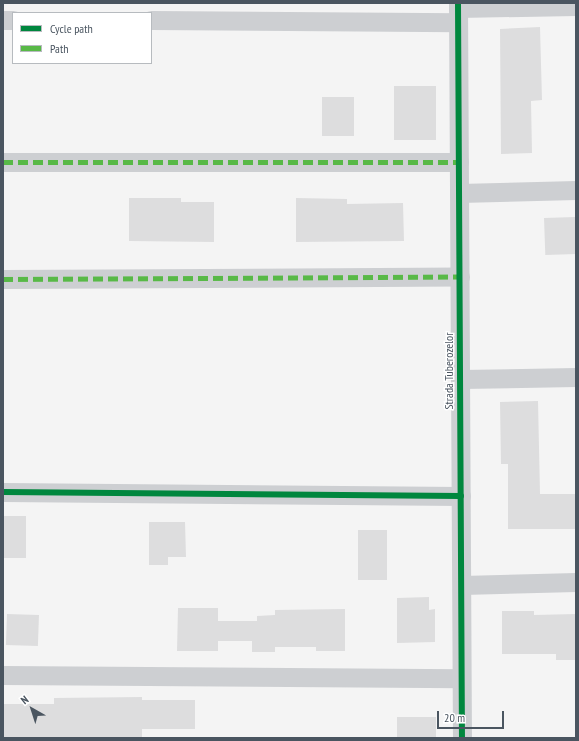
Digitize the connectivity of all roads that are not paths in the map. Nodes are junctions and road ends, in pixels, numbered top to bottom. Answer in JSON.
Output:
{"nodes":[{"id":1,"x":576,"y":6,"type":"edge"},
{"id":2,"x":458,"y":11,"type":"edge"},
{"id":3,"x":152,"y":20,"type":"edge"},
{"id":4,"x":3,"y":162,"type":"edge"},
{"id":5,"x":458,"y":162,"type":"junction"},
{"id":6,"x":576,"y":190,"type":"edge"},
{"id":7,"x":459,"y":193,"type":"junction"},
{"id":8,"x":460,"y":277,"type":"junction"},
{"id":9,"x":3,"y":279,"type":"edge"},
{"id":10,"x":576,"y":377,"type":"edge"},
{"id":11,"x":460,"y":379,"type":"junction"},
{"id":12,"x":3,"y":492,"type":"edge"},
{"id":13,"x":461,"y":496,"type":"junction"},
{"id":14,"x":576,"y":582,"type":"edge"},
{"id":15,"x":462,"y":585,"type":"junction"},
{"id":16,"x":3,"y":675,"type":"edge"},
{"id":17,"x":461,"y":678,"type":"junction"},
{"id":18,"x":462,"y":738,"type":"edge"}],
"edges":[{"from":1,"to":2,"type":"street"},
{"from":2,"to":3,"type":"street"},
{"from":2,"to":5,"type":"street","name":"Strada Tuberozelor"},
{"from":4,"to":5,"type":"street"},
{"from":5,"to":7,"type":"street","name":"Strada Tuberozelor"},
{"from":6,"to":7,"type":"street"},
{"from":7,"to":8,"type":"street","name":"Strada Tuberozelor"},
{"from":8,"to":9,"type":"street"},
{"from":8,"to":11,"type":"street","name":"Strada Tuberozelor"},
{"from":10,"to":11,"type":"street"},
{"from":11,"to":13,"type":"street","name":"Strada Tuberozelor"},
{"from":12,"to":13,"type":"street"},
{"from":13,"to":15,"type":"street","name":"Strada Tuberozelor"},
{"from":14,"to":15,"type":"street"},
{"from":15,"to":17,"type":"street","name":"Strada Tuberozelor"},
{"from":16,"to":17,"type":"street"},
{"from":17,"to":18,"type":"street","name":"Strada Tuberozelor"}]}
